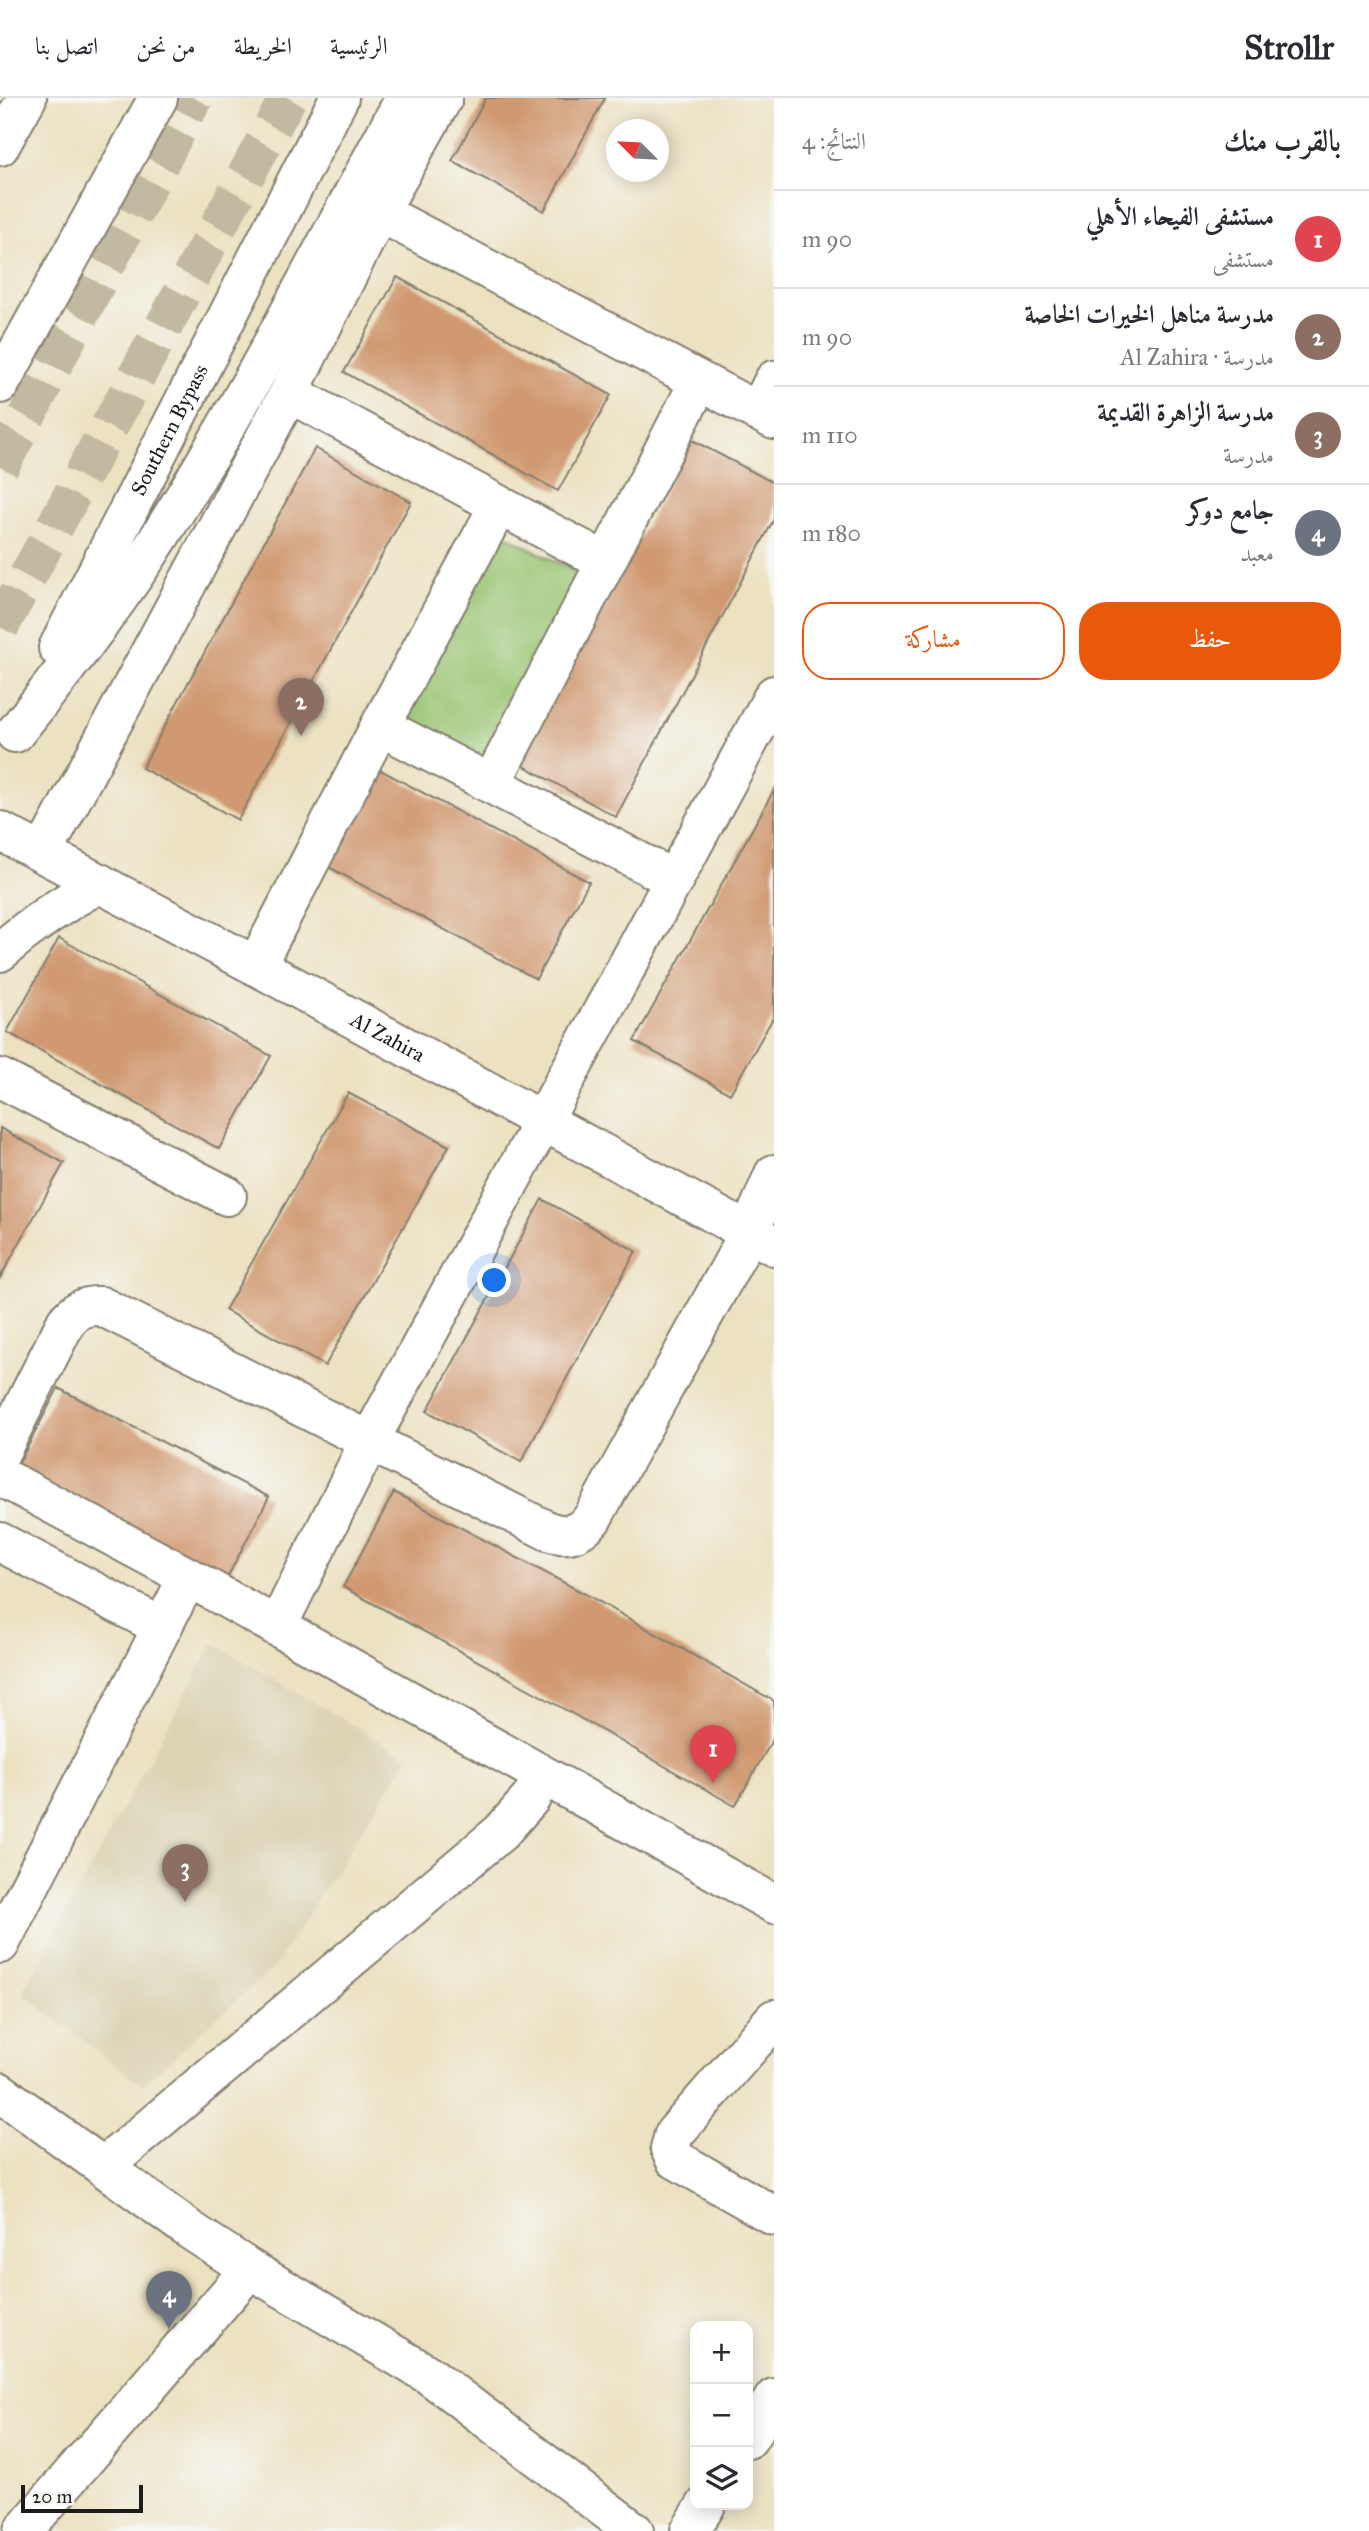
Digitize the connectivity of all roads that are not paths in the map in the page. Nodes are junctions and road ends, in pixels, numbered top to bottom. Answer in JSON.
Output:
{"nodes":[{"id":1,"x":27,"y":98,"type":"edge"},
{"id":2,"x":158,"y":98,"type":"edge"},
{"id":3,"x":339,"y":98,"type":"edge"},
{"id":4,"x":405,"y":98,"type":"edge"},
{"id":5,"x":443,"y":98,"type":"edge"},
{"id":6,"x":0,"y":146,"type":"edge"},
{"id":7,"x":379,"y":212,"type":"junction"},
{"id":8,"x":699,"y":382,"type":"junction"},
{"id":9,"x":0,"y":384,"type":"edge"},
{"id":10,"x":289,"y":393,"type":"junction"},
{"id":11,"x":769,"y":404,"type":"edge"},
{"id":12,"x":499,"y":505,"type":"junction"},
{"id":13,"x":606,"y":562,"type":"junction"},
{"id":14,"x":774,"y":695,"type":"edge"},
{"id":15,"x":380,"y":726,"type":"junction"},
{"id":16,"x":8,"y":748,"type":"edge"},
{"id":17,"x":491,"y":784,"type":"junction"},
{"id":18,"x":0,"y":831,"type":"edge"},
{"id":19,"x":43,"y":853,"type":"junction"},
{"id":20,"x":675,"y":880,"type":"junction"},
{"id":21,"x":100,"y":883,"type":"junction"},
{"id":22,"x":0,"y":952,"type":"edge"},
{"id":23,"x":256,"y":966,"type":"junction"},
{"id":24,"x":0,"y":1079,"type":"edge"},
{"id":25,"x":543,"y":1121,"type":"junction"},
{"id":26,"x":774,"y":1174,"type":"edge"},
{"id":27,"x":227,"y":1196,"type":"dead end"},
{"id":28,"x":762,"y":1239,"type":"edge"},
{"id":29,"x":370,"y":1440,"type":"junction"},
{"id":30,"x":0,"y":1453,"type":"edge"},
{"id":31,"x":0,"y":1476,"type":"edge"},
{"id":32,"x":0,"y":1542,"type":"edge"},
{"id":33,"x":188,"y":1577,"type":"junction"},
{"id":34,"x":162,"y":1627,"type":"junction"},
{"id":35,"x":277,"y":1627,"type":"junction"},
{"id":36,"x":543,"y":1775,"type":"junction"},
{"id":37,"x":770,"y":1894,"type":"edge"},
{"id":38,"x":0,"y":1944,"type":"edge"},
{"id":39,"x":774,"y":2019,"type":"edge"},
{"id":40,"x":0,"y":2092,"type":"edge"},
{"id":41,"x":103,"y":2167,"type":"junction"},
{"id":42,"x":774,"y":2216,"type":"edge"},
{"id":43,"x":250,"y":2269,"type":"junction"},
{"id":44,"x":774,"y":2398,"type":"edge"},
{"id":45,"x":753,"y":2431,"type":"edge"},
{"id":46,"x":703,"y":2510,"type":"edge"},
{"id":47,"x":23,"y":2531,"type":"edge"},
{"id":48,"x":634,"y":2531,"type":"edge"},
{"id":49,"x":690,"y":2531,"type":"edge"}],
"edges":[{"from":1,"to":6,"type":"main road"},
{"from":2,"to":9,"type":"main road"},
{"from":3,"to":16,"type":"main road","name":"Southern Bypass"},
{"from":4,"to":16,"type":"main road"},
{"from":5,"to":7,"type":"main road"},
{"from":7,"to":8,"type":"main road"},
{"from":7,"to":10,"type":"main road"},
{"from":8,"to":11,"type":"main road"},
{"from":8,"to":13,"type":"main road"},
{"from":10,"to":12,"type":"main road"},
{"from":10,"to":19,"type":"main road"},
{"from":12,"to":13,"type":"main road"},
{"from":12,"to":15,"type":"main road"},
{"from":13,"to":17,"type":"main road"},
{"from":14,"to":20,"type":"main road"},
{"from":15,"to":17,"type":"main road"},
{"from":15,"to":23,"type":"main road"},
{"from":17,"to":20,"type":"main road"},
{"from":18,"to":19,"type":"main road","name":"Al Zahira"},
{"from":19,"to":21,"type":"main road","name":"Al Zahira"},
{"from":20,"to":25,"type":"main road"},
{"from":21,"to":22,"type":"main road"},
{"from":21,"to":23,"type":"main road","name":"Al Zahira"},
{"from":23,"to":25,"type":"main road","name":"Al Zahira"},
{"from":24,"to":27,"type":"main road"},
{"from":25,"to":28,"type":"main road","name":"Al Zahira"},
{"from":25,"to":29,"type":"main road"},
{"from":26,"to":28,"type":"main road"},
{"from":28,"to":29,"type":"main road"},
{"from":29,"to":30,"type":"main road"},
{"from":29,"to":35,"type":"main road"},
{"from":31,"to":33,"type":"main road"},
{"from":32,"to":34,"type":"main road"},
{"from":33,"to":34,"type":"main road"},
{"from":33,"to":35,"type":"main road"},
{"from":34,"to":38,"type":"main road"},
{"from":35,"to":36,"type":"main road"},
{"from":36,"to":37,"type":"main road"},
{"from":36,"to":41,"type":"main road"},
{"from":39,"to":42,"type":"main road"},
{"from":40,"to":41,"type":"main road"},
{"from":41,"to":43,"type":"main road"},
{"from":43,"to":47,"type":"main road"},
{"from":43,"to":48,"type":"main road"},
{"from":44,"to":45,"type":"main road"},
{"from":46,"to":49,"type":"main road"}]}
